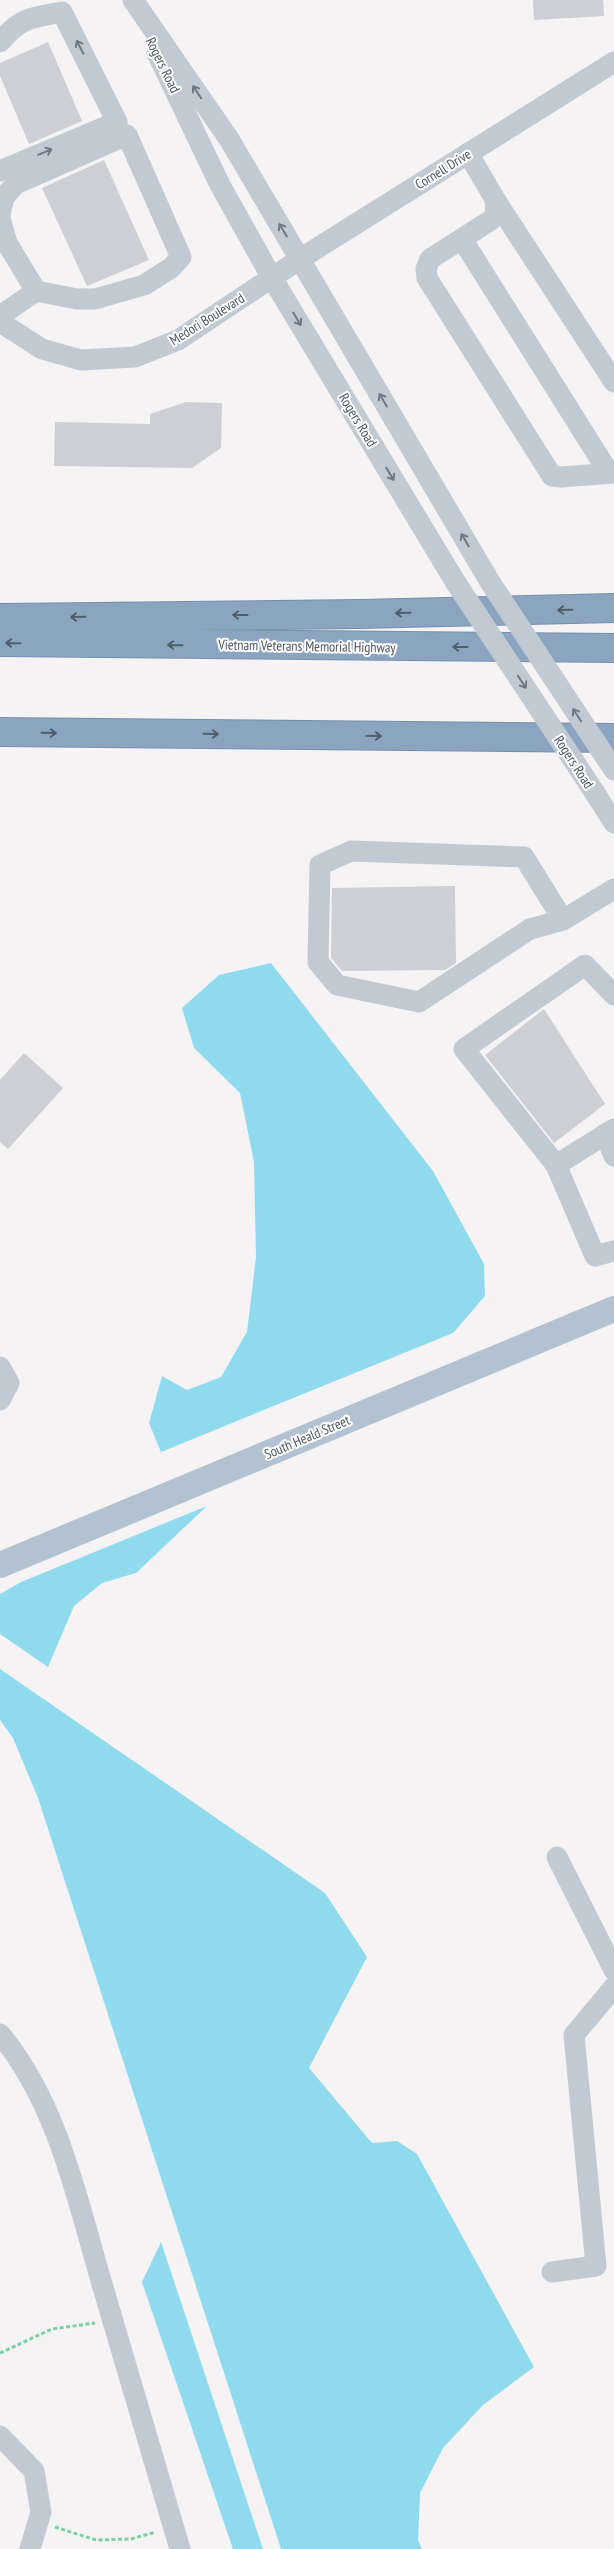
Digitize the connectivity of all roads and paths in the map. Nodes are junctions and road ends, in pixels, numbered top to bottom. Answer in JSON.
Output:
{"nodes":[{"id":1,"x":132,"y":0,"type":"edge"},
{"id":2,"x":4,"y":32,"type":"edge"},
{"id":3,"x":614,"y":62,"type":"edge"},
{"id":4,"x":468,"y":153,"type":"junction"},
{"id":5,"x":8,"y":178,"type":"edge"},
{"id":6,"x":496,"y":201,"type":"junction"},
{"id":7,"x":0,"y":216,"type":"edge"},
{"id":8,"x":462,"y":238,"type":"junction"},
{"id":9,"x":300,"y":259,"type":"junction"},
{"id":10,"x":272,"y":278,"type":"junction"},
{"id":11,"x":36,"y":291,"type":"junction"},
{"id":12,"x":0,"y":316,"type":"edge"},
{"id":13,"x":0,"y":322,"type":"edge"},
{"id":14,"x":614,"y":382,"type":"edge"},
{"id":15,"x":611,"y":473,"type":"edge"},
{"id":16,"x":614,"y":608,"type":"edge"},
{"id":17,"x":0,"y":618,"type":"edge"},
{"id":18,"x":0,"y":642,"type":"edge"},
{"id":19,"x":614,"y":648,"type":"edge"},
{"id":20,"x":0,"y":732,"type":"edge"},
{"id":21,"x":614,"y":738,"type":"edge"},
{"id":22,"x":614,"y":770,"type":"edge"},
{"id":23,"x":614,"y":823,"type":"edge"},
{"id":24,"x":614,"y":889,"type":"edge"},
{"id":25,"x":563,"y":920,"type":"junction"},
{"id":26,"x":614,"y":995,"type":"edge"},
{"id":27,"x":610,"y":1132,"type":"edge"},
{"id":28,"x":614,"y":1156,"type":"edge"},
{"id":29,"x":556,"y":1165,"type":"junction"},
{"id":30,"x":614,"y":1251,"type":"edge"},
{"id":31,"x":614,"y":1309,"type":"edge"},
{"id":32,"x":0,"y":1367,"type":"edge"},
{"id":33,"x":0,"y":1400,"type":"edge"},
{"id":34,"x":0,"y":1565,"type":"edge"},
{"id":35,"x":557,"y":1857,"type":"dead end"},
{"id":36,"x":614,"y":1970,"type":"edge"},
{"id":37,"x":614,"y":1987,"type":"edge"},
{"id":38,"x":0,"y":2034,"type":"edge"},
{"id":39,"x":552,"y":2272,"type":"dead end"},
{"id":40,"x":113,"y":2321,"type":"junction"},
{"id":41,"x":0,"y":2352,"type":"edge"},
{"id":42,"x":0,"y":2436,"type":"edge"},
{"id":43,"x":38,"y":2523,"type":"junction"},
{"id":44,"x":173,"y":2528,"type":"junction"},
{"id":45,"x":30,"y":2549,"type":"edge"},
{"id":46,"x":180,"y":2549,"type":"edge"}],
"edges":[{"from":9,"to":1,"type":"street","name":"Rogers Road","one_way":true},
{"from":1,"to":10,"type":"street","name":"Rogers Road"},
{"from":5,"to":2,"type":"street","one_way":true},
{"from":3,"to":4,"type":"street","name":"Cornell Drive"},
{"from":4,"to":6,"type":"street"},
{"from":4,"to":9,"type":"street","name":"Cornell Drive"},
{"from":5,"to":7,"type":"street"},
{"from":5,"to":11,"type":"street"},
{"from":6,"to":8,"type":"street"},
{"from":6,"to":14,"type":"street"},
{"from":7,"to":11,"type":"street"},
{"from":8,"to":15,"type":"street"},
{"from":8,"to":15,"type":"street"},
{"from":9,"to":10,"type":"street","name":"Cornell Drive"},
{"from":22,"to":9,"type":"street","name":"Rogers Road","one_way":true,"bridge":true},
{"from":10,"to":13,"type":"street","name":"Medori Boulevard"},
{"from":10,"to":23,"type":"street","name":"Rogers Road","one_way":true,"bridge":true},
{"from":11,"to":12,"type":"street"},
{"from":16,"to":17,"type":"highway","one_way":true},
{"from":19,"to":18,"type":"highway","name":"Vietnam Veterans Memorial Highway","one_way":true},
{"from":20,"to":21,"type":"highway","one_way":true},
{"from":24,"to":25,"type":"street"},
{"from":25,"to":25,"type":"street"},
{"from":26,"to":29,"type":"street"},
{"from":27,"to":28,"type":"street"},
{"from":27,"to":29,"type":"street"},
{"from":29,"to":30,"type":"street"},
{"from":31,"to":34,"type":"main road","name":"South Heald Street"},
{"from":32,"to":33,"type":"street"},
{"from":35,"to":36,"type":"street"},
{"from":37,"to":39,"type":"street"},
{"from":38,"to":40,"type":"street"},
{"from":40,"to":41,"type":"path"},
{"from":40,"to":44,"type":"street"},
{"from":42,"to":43,"type":"street"},
{"from":43,"to":44,"type":"path"},
{"from":43,"to":45,"type":"street"},
{"from":44,"to":46,"type":"street"}]}
